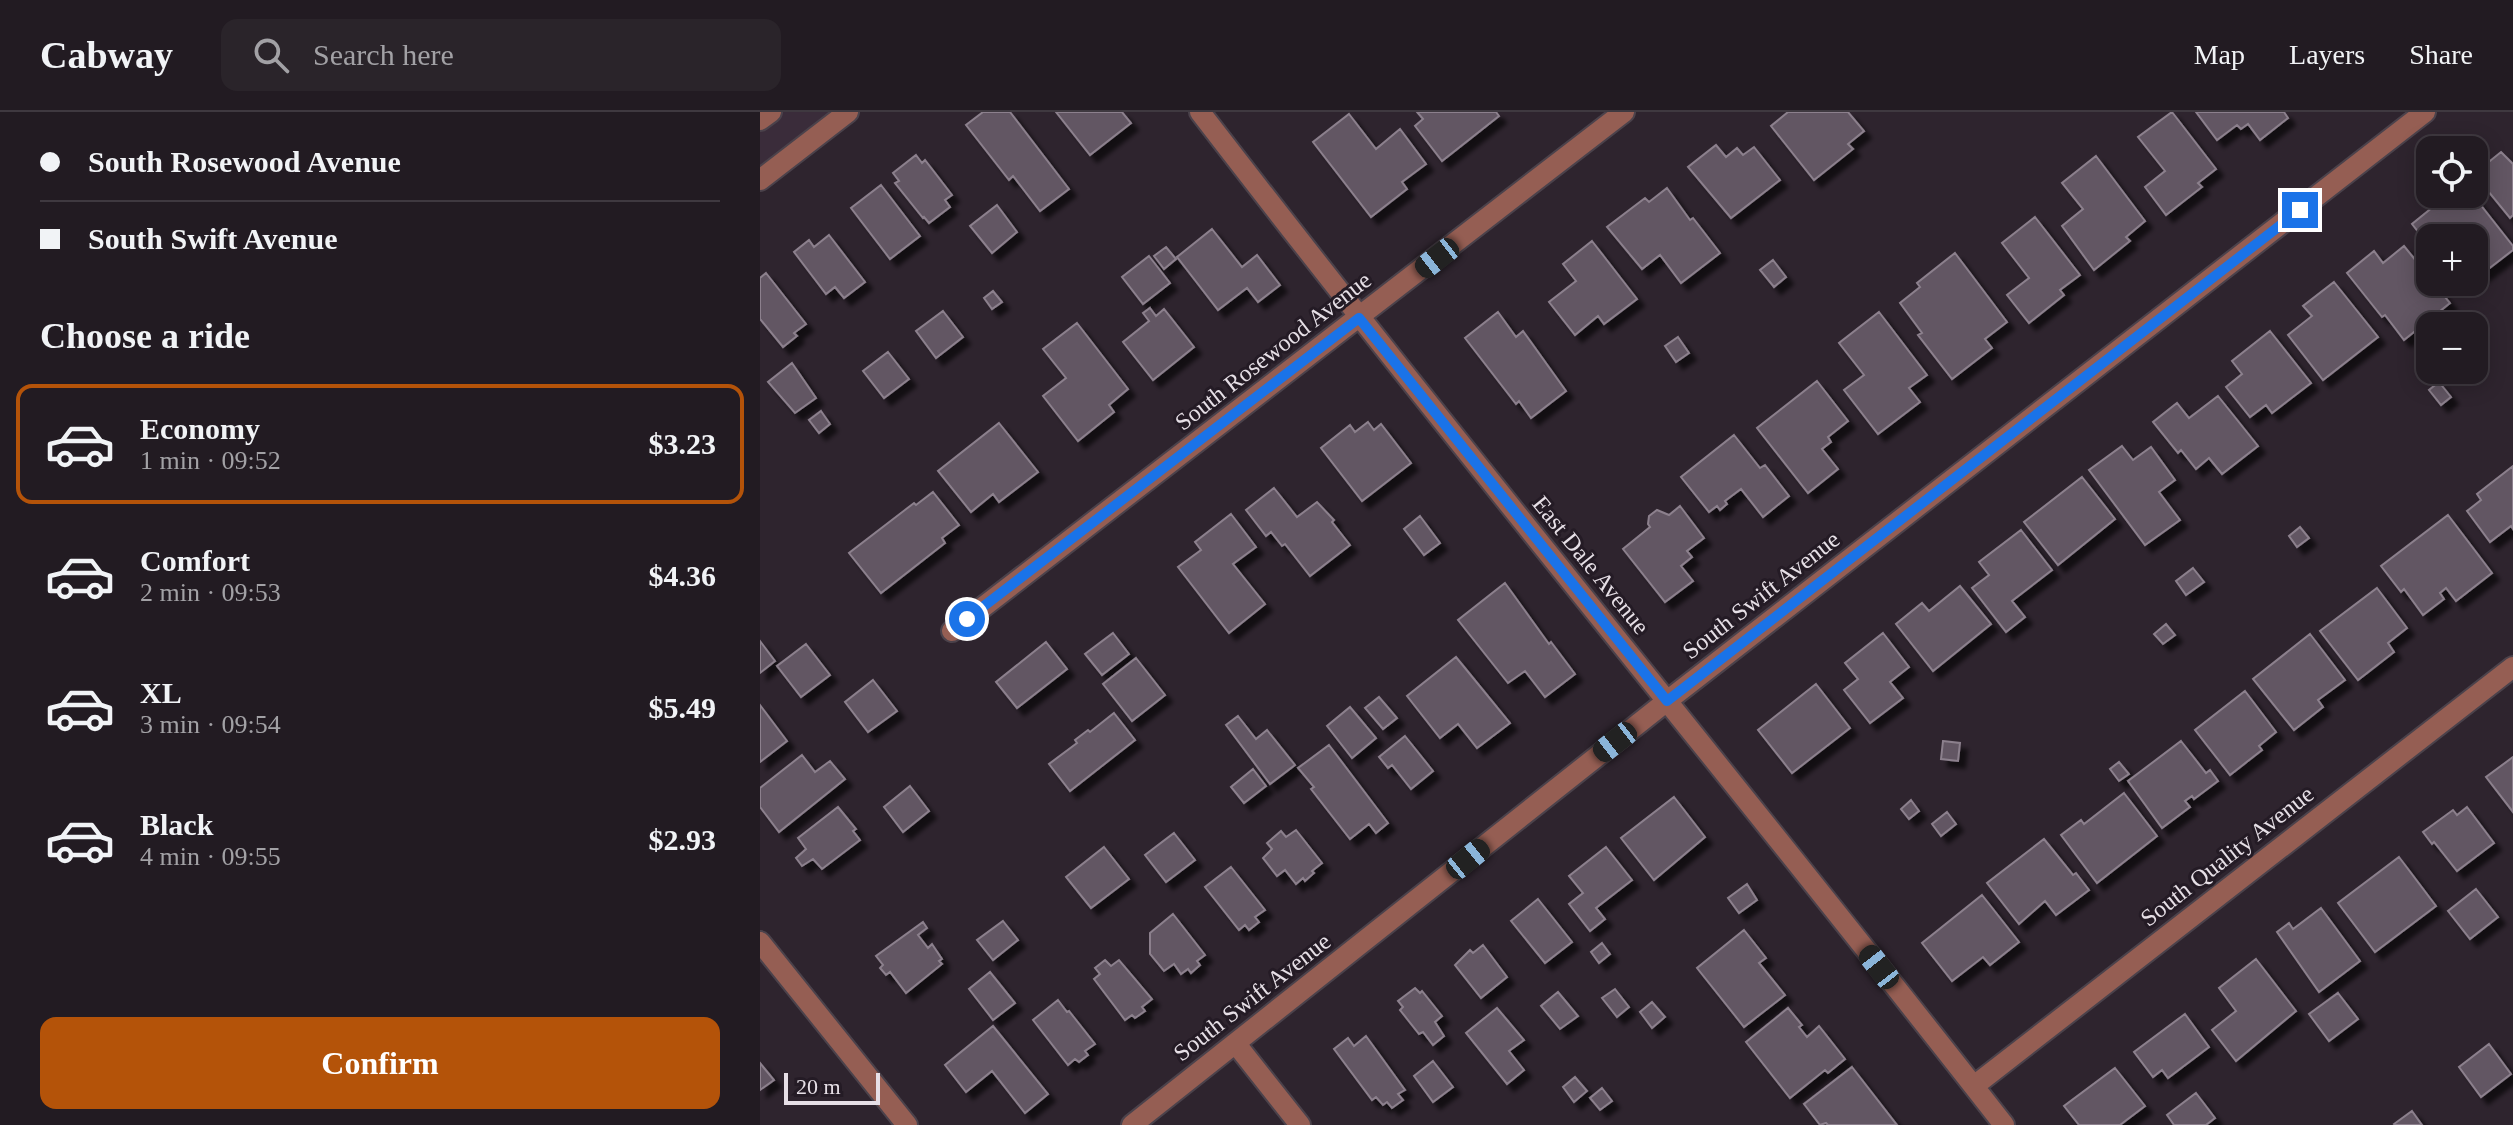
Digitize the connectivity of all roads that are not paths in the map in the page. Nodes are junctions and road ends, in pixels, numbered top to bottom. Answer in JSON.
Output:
{"nodes":[{"id":1,"x":771,"y":112,"type":"edge"},
{"id":2,"x":848,"y":112,"type":"edge"},
{"id":3,"x":1200,"y":112,"type":"edge"},
{"id":4,"x":1624,"y":112,"type":"edge"},
{"id":5,"x":2425,"y":112,"type":"edge"},
{"id":6,"x":760,"y":120,"type":"edge"},
{"id":7,"x":760,"y":180,"type":"edge"},
{"id":8,"x":1359,"y":318,"type":"junction"},
{"id":9,"x":952,"y":631,"type":"dead end"},
{"id":10,"x":2513,"y":667,"type":"edge"},
{"id":11,"x":1667,"y":701,"type":"junction"},
{"id":12,"x":760,"y":942,"type":"edge"},
{"id":13,"x":1236,"y":1044,"type":"junction"},
{"id":14,"x":1974,"y":1086,"type":"junction"},
{"id":15,"x":907,"y":1125,"type":"edge"},
{"id":16,"x":1132,"y":1125,"type":"edge"},
{"id":17,"x":1300,"y":1125,"type":"edge"},
{"id":18,"x":2004,"y":1125,"type":"edge"}],
"edges":[{"from":1,"to":6,"type":"street"},
{"from":2,"to":7,"type":"street"},
{"from":3,"to":8,"type":"street","name":"East Dale Avenue"},
{"from":4,"to":8,"type":"street","name":"South Rosewood Avenue"},
{"from":5,"to":11,"type":"street","name":"South Swift Avenue"},
{"from":8,"to":9,"type":"street","name":"South Rosewood Avenue"},
{"from":8,"to":11,"type":"street","name":"East Dale Avenue"},
{"from":10,"to":14,"type":"street","name":"South Quality Avenue"},
{"from":11,"to":13,"type":"street","name":"South Swift Avenue"},
{"from":11,"to":14,"type":"street","name":"East Dale Avenue"},
{"from":12,"to":15,"type":"street"},
{"from":13,"to":16,"type":"street","name":"South Swift Avenue"},
{"from":13,"to":17,"type":"street"},
{"from":14,"to":18,"type":"street","name":"East Dale Avenue"}]}
